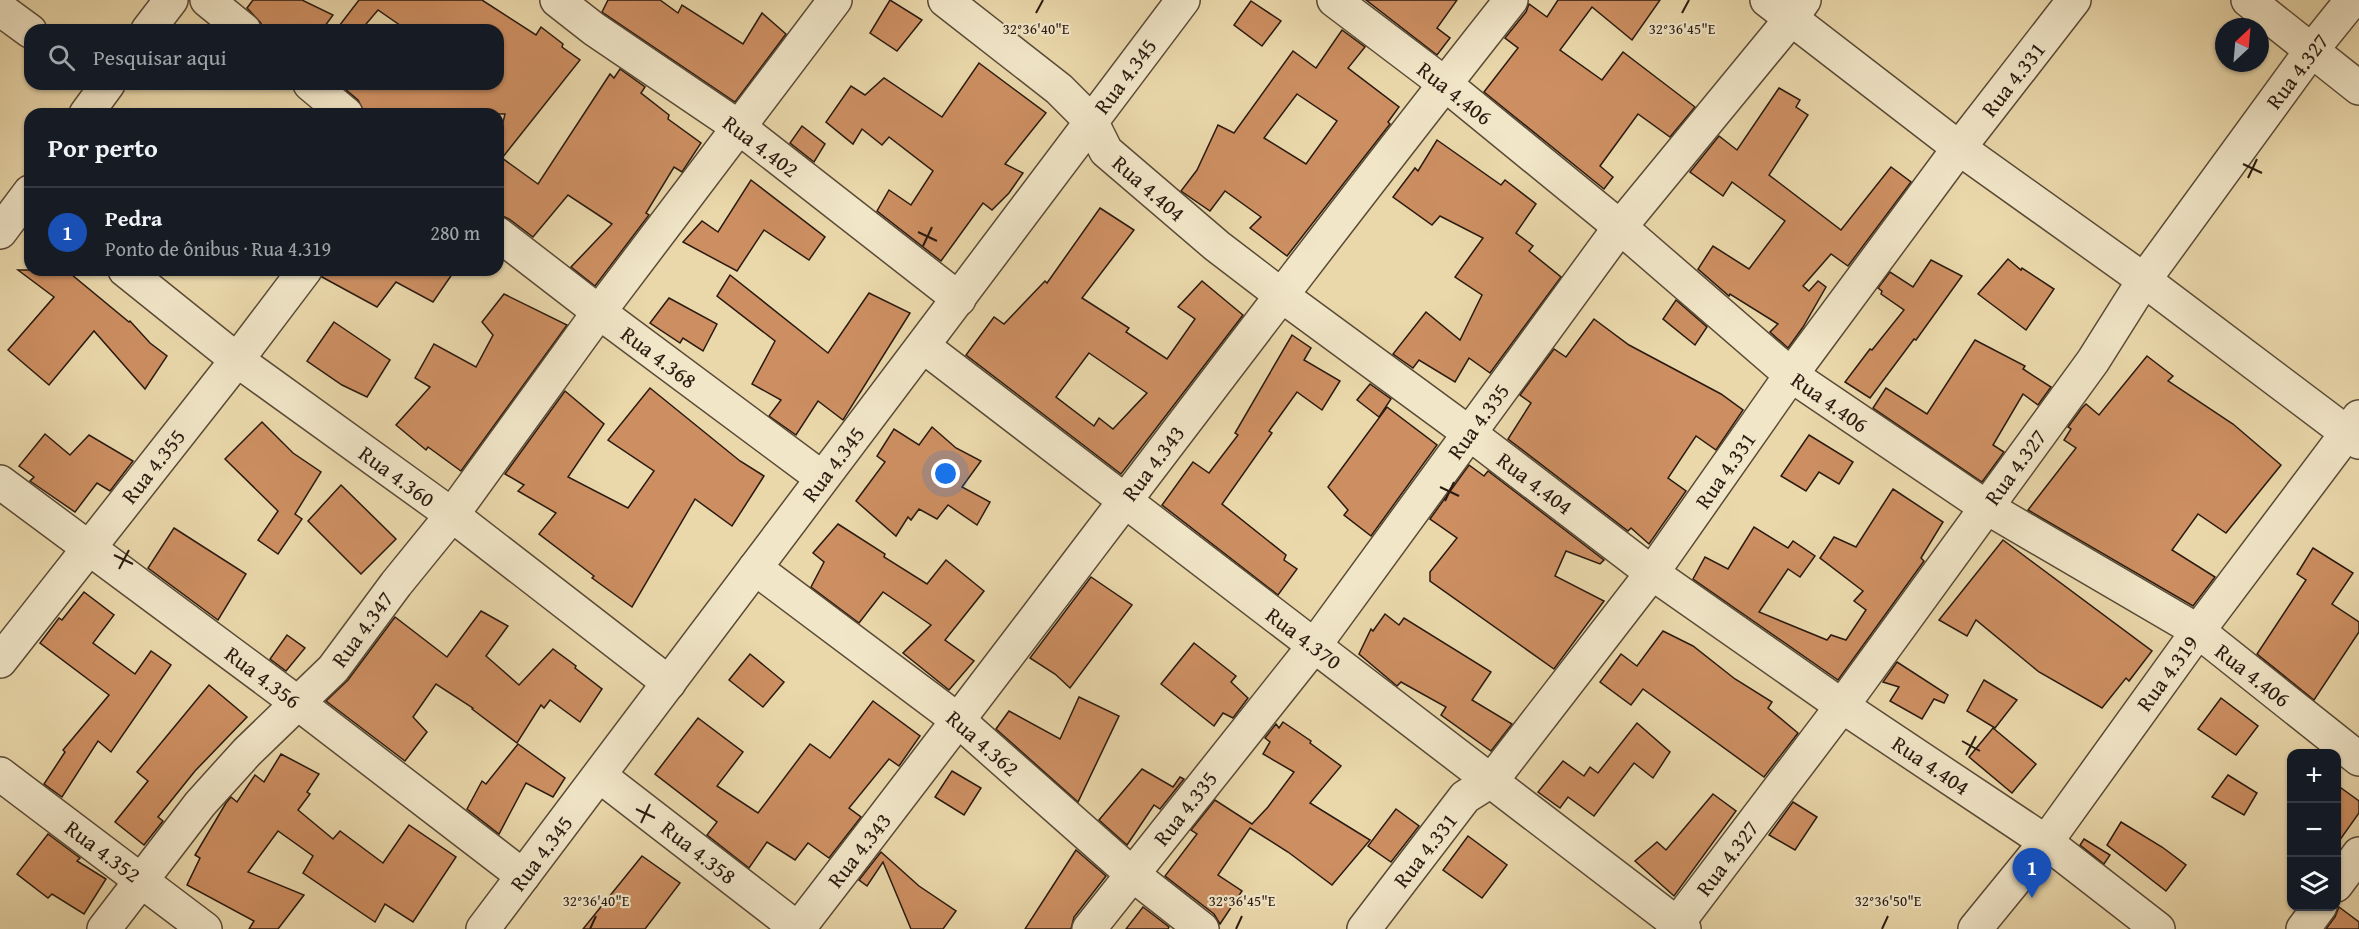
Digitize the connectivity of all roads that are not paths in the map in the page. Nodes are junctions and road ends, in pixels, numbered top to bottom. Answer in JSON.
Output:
{"nodes":[{"id":1,"x":171,"y":0,"type":"edge"},
{"id":2,"x":207,"y":0,"type":"edge"},
{"id":3,"x":557,"y":0,"type":"edge"},
{"id":4,"x":835,"y":0,"type":"edge"},
{"id":5,"x":945,"y":0,"type":"edge"},
{"id":6,"x":1183,"y":0,"type":"edge"},
{"id":7,"x":1334,"y":0,"type":"edge"},
{"id":8,"x":1511,"y":0,"type":"edge"},
{"id":9,"x":2074,"y":0,"type":"edge"},
{"id":10,"x":2248,"y":0,"type":"edge"},
{"id":11,"x":2352,"y":0,"type":"edge"},
{"id":12,"x":1787,"y":6,"type":"edge"},
{"id":13,"x":0,"y":9,"type":"edge"},
{"id":14,"x":153,"y":24,"type":"edge"},
{"id":15,"x":237,"y":24,"type":"edge"},
{"id":16,"x":24,"y":27,"type":"edge"},
{"id":17,"x":2311,"y":51,"type":"junction"},
{"id":18,"x":1445,"y":84,"type":"junction"},
{"id":19,"x":2359,"y":88,"type":"edge"},
{"id":20,"x":102,"y":90,"type":"edge"},
{"id":21,"x":317,"y":90,"type":"edge"},
{"id":22,"x":90,"y":108,"type":"edge"},
{"id":23,"x":339,"y":108,"type":"edge"},
{"id":24,"x":1090,"y":121,"type":"junction"},
{"id":25,"x":740,"y":128,"type":"junction"},
{"id":26,"x":1959,"y":148,"type":"junction"},
{"id":27,"x":24,"y":201,"type":"edge"},
{"id":28,"x":1620,"y":227,"type":"junction"},
{"id":29,"x":0,"y":232,"type":"edge"},
{"id":30,"x":504,"y":239,"type":"edge"},
{"id":31,"x":132,"y":276,"type":"edge"},
{"id":32,"x":300,"y":276,"type":"edge"},
{"id":33,"x":2144,"y":280,"type":"junction"},
{"id":34,"x":1281,"y":295,"type":"junction"},
{"id":35,"x":959,"y":299,"type":"junction"},
{"id":36,"x":599,"y":312,"type":"junction"},
{"id":37,"x":923,"y":346,"type":"junction"},
{"id":38,"x":237,"y":360,"type":"junction"},
{"id":39,"x":1791,"y":375,"type":"junction"},
{"id":40,"x":2355,"y":431,"type":"edge"},
{"id":41,"x":1469,"y":433,"type":"junction"},
{"id":42,"x":822,"y":478,"type":"junction"},
{"id":43,"x":0,"y":482,"type":"edge"},
{"id":44,"x":1123,"y":501,"type":"junction"},
{"id":45,"x":1986,"y":507,"type":"junction"},
{"id":46,"x":452,"y":515,"type":"junction"},
{"id":47,"x":88,"y":548,"type":"junction"},
{"id":48,"x":755,"y":568,"type":"junction"},
{"id":49,"x":1653,"y":573,"type":"junction"},
{"id":50,"x":2198,"y":631,"type":"junction"},
{"id":51,"x":1314,"y":646,"type":"junction"},
{"id":52,"x":0,"y":660,"type":"edge"},
{"id":53,"x":669,"y":683,"type":"junction"},
{"id":54,"x":299,"y":704,"type":"junction"},
{"id":55,"x":1842,"y":706,"type":"junction"},
{"id":56,"x":959,"y":721,"type":"junction"},
{"id":57,"x":2359,"y":759,"type":"edge"},
{"id":58,"x":0,"y":774,"type":"edge"},
{"id":59,"x":600,"y":776,"type":"junction"},
{"id":60,"x":1492,"y":780,"type":"junction"},
{"id":61,"x":2046,"y":842,"type":"junction"},
{"id":62,"x":2359,"y":854,"type":"edge"},
{"id":63,"x":1132,"y":874,"type":"junction"},
{"id":64,"x":523,"y":876,"type":"junction"},
{"id":65,"x":2341,"y":879,"type":"edge"},
{"id":66,"x":141,"y":880,"type":"junction"},
{"id":67,"x":2316,"y":911,"type":"edge"},
{"id":68,"x":1678,"y":927,"type":"edge"},
{"id":69,"x":104,"y":929,"type":"edge"},
{"id":70,"x":205,"y":929,"type":"edge"},
{"id":71,"x":483,"y":929,"type":"edge"},
{"id":72,"x":798,"y":929,"type":"edge"},
{"id":73,"x":1089,"y":929,"type":"edge"},
{"id":74,"x":1202,"y":929,"type":"edge"},
{"id":75,"x":1364,"y":929,"type":"edge"},
{"id":76,"x":1975,"y":929,"type":"edge"},
{"id":77,"x":2158,"y":929,"type":"edge"},
{"id":78,"x":2303,"y":929,"type":"edge"}],
"edges":[{"from":1,"to":14,"type":"street"},
{"from":2,"to":15,"type":"street"},
{"from":3,"to":25,"type":"street","name":"Rua 4.402"},
{"from":4,"to":25,"type":"street"},
{"from":5,"to":24,"type":"street","name":"Rua 4.404"},
{"from":6,"to":24,"type":"street","name":"Rua 4.345"},
{"from":7,"to":18,"type":"street","name":"Rua 4.406"},
{"from":8,"to":18,"type":"street","name":"Rua 4.343"},
{"from":9,"to":26,"type":"street","name":"Rua 4.331"},
{"from":10,"to":17,"type":"street"},
{"from":11,"to":17,"type":"street","name":"Rua 4.327"},
{"from":12,"to":26,"type":"street"},
{"from":12,"to":28,"type":"street","name":"Rua 4.335"},
{"from":13,"to":16,"type":"street"},
{"from":17,"to":19,"type":"street"},
{"from":17,"to":33,"type":"street","name":"Rua 4.327"},
{"from":18,"to":28,"type":"street","name":"Rua 4.406"},
{"from":18,"to":34,"type":"street","name":"Rua 4.343"},
{"from":20,"to":22,"type":"street"},
{"from":21,"to":23,"type":"street"},
{"from":24,"to":34,"type":"street","name":"Rua 4.404"},
{"from":24,"to":35,"type":"street","name":"Rua 4.345"},
{"from":25,"to":35,"type":"street","name":"Rua 4.402"},
{"from":25,"to":36,"type":"street","name":"Rua 4.347"},
{"from":26,"to":33,"type":"street"},
{"from":26,"to":39,"type":"street","name":"Rua 4.331"},
{"from":27,"to":29,"type":"street"},
{"from":28,"to":39,"type":"street","name":"Rua 4.406"},
{"from":28,"to":41,"type":"street","name":"Rua 4.335"},
{"from":30,"to":36,"type":"street","name":"Rua 4.368"},
{"from":31,"to":38,"type":"street","name":"Rua 4.360"},
{"from":32,"to":38,"type":"street","name":"Rua 4.355"},
{"from":33,"to":40,"type":"street"},
{"from":33,"to":45,"type":"street","name":"Rua 4.327"},
{"from":34,"to":41,"type":"street","name":"Rua 4.404"},
{"from":34,"to":44,"type":"street","name":"Rua 4.343"},
{"from":35,"to":37,"type":"street","name":"Rua 4.345"},
{"from":36,"to":42,"type":"street","name":"Rua 4.368"},
{"from":36,"to":46,"type":"street","name":"Rua 4.347"},
{"from":37,"to":42,"type":"street","name":"Rua 4.345"},
{"from":37,"to":44,"type":"street","name":"Rua 4.370"},
{"from":38,"to":46,"type":"street","name":"Rua 4.360"},
{"from":38,"to":47,"type":"street","name":"Rua 4.355"},
{"from":39,"to":45,"type":"street","name":"Rua 4.406"},
{"from":39,"to":49,"type":"street","name":"Rua 4.331"},
{"from":40,"to":50,"type":"street","name":"Rua 4.319"},
{"from":41,"to":49,"type":"street","name":"Rua 4.404"},
{"from":41,"to":51,"type":"street","name":"Rua 4.335"},
{"from":42,"to":48,"type":"street","name":"Rua 4.345"},
{"from":43,"to":47,"type":"street","name":"Rua 4.356"},
{"from":44,"to":51,"type":"street","name":"Rua 4.370"},
{"from":44,"to":56,"type":"street","name":"Rua 4.343"},
{"from":45,"to":50,"type":"street","name":"Rua 4.406"},
{"from":45,"to":55,"type":"street","name":"Rua 4.327"},
{"from":46,"to":53,"type":"street","name":"Rua 4.360"},
{"from":46,"to":54,"type":"street","name":"Rua 4.347"},
{"from":47,"to":52,"type":"street","name":"Rua 4.355"},
{"from":47,"to":54,"type":"street","name":"Rua 4.356"},
{"from":48,"to":53,"type":"street","name":"Rua 4.345"},
{"from":48,"to":56,"type":"street","name":"Rua 4.362"},
{"from":49,"to":55,"type":"street","name":"Rua 4.404"},
{"from":49,"to":60,"type":"street","name":"Rua 4.331"},
{"from":50,"to":57,"type":"street","name":"Rua 4.406"},
{"from":50,"to":61,"type":"street","name":"Rua 4.319"},
{"from":51,"to":60,"type":"street","name":"Rua 4.370"},
{"from":51,"to":63,"type":"street","name":"Rua 4.335"},
{"from":53,"to":59,"type":"street","name":"Rua 4.345"},
{"from":54,"to":64,"type":"street","name":"Rua 4.356"},
{"from":54,"to":66,"type":"street","name":"Rua 4.347"},
{"from":55,"to":61,"type":"street","name":"Rua 4.404"},
{"from":55,"to":68,"type":"street","name":"Rua 4.327"},
{"from":56,"to":63,"type":"street","name":"Rua 4.362"},
{"from":56,"to":72,"type":"street","name":"Rua 4.343"},
{"from":58,"to":66,"type":"street","name":"Rua 4.352"},
{"from":59,"to":64,"type":"street","name":"Rua 4.345"},
{"from":59,"to":72,"type":"street","name":"Rua 4.358"},
{"from":60,"to":68,"type":"street","name":"Rua 4.370"},
{"from":60,"to":75,"type":"street","name":"Rua 4.331"},
{"from":61,"to":76,"type":"street","name":"Rua 4.319"},
{"from":61,"to":77,"type":"street","name":"Rua 4.404"},
{"from":62,"to":65,"type":"street"},
{"from":63,"to":73,"type":"street","name":"Rua 4.335"},
{"from":63,"to":74,"type":"street","name":"Rua 4.362"},
{"from":64,"to":71,"type":"street","name":"Rua 4.345"},
{"from":66,"to":69,"type":"street","name":"Rua 4.347"},
{"from":66,"to":70,"type":"street","name":"Rua 4.352"},
{"from":67,"to":78,"type":"street"}]}
